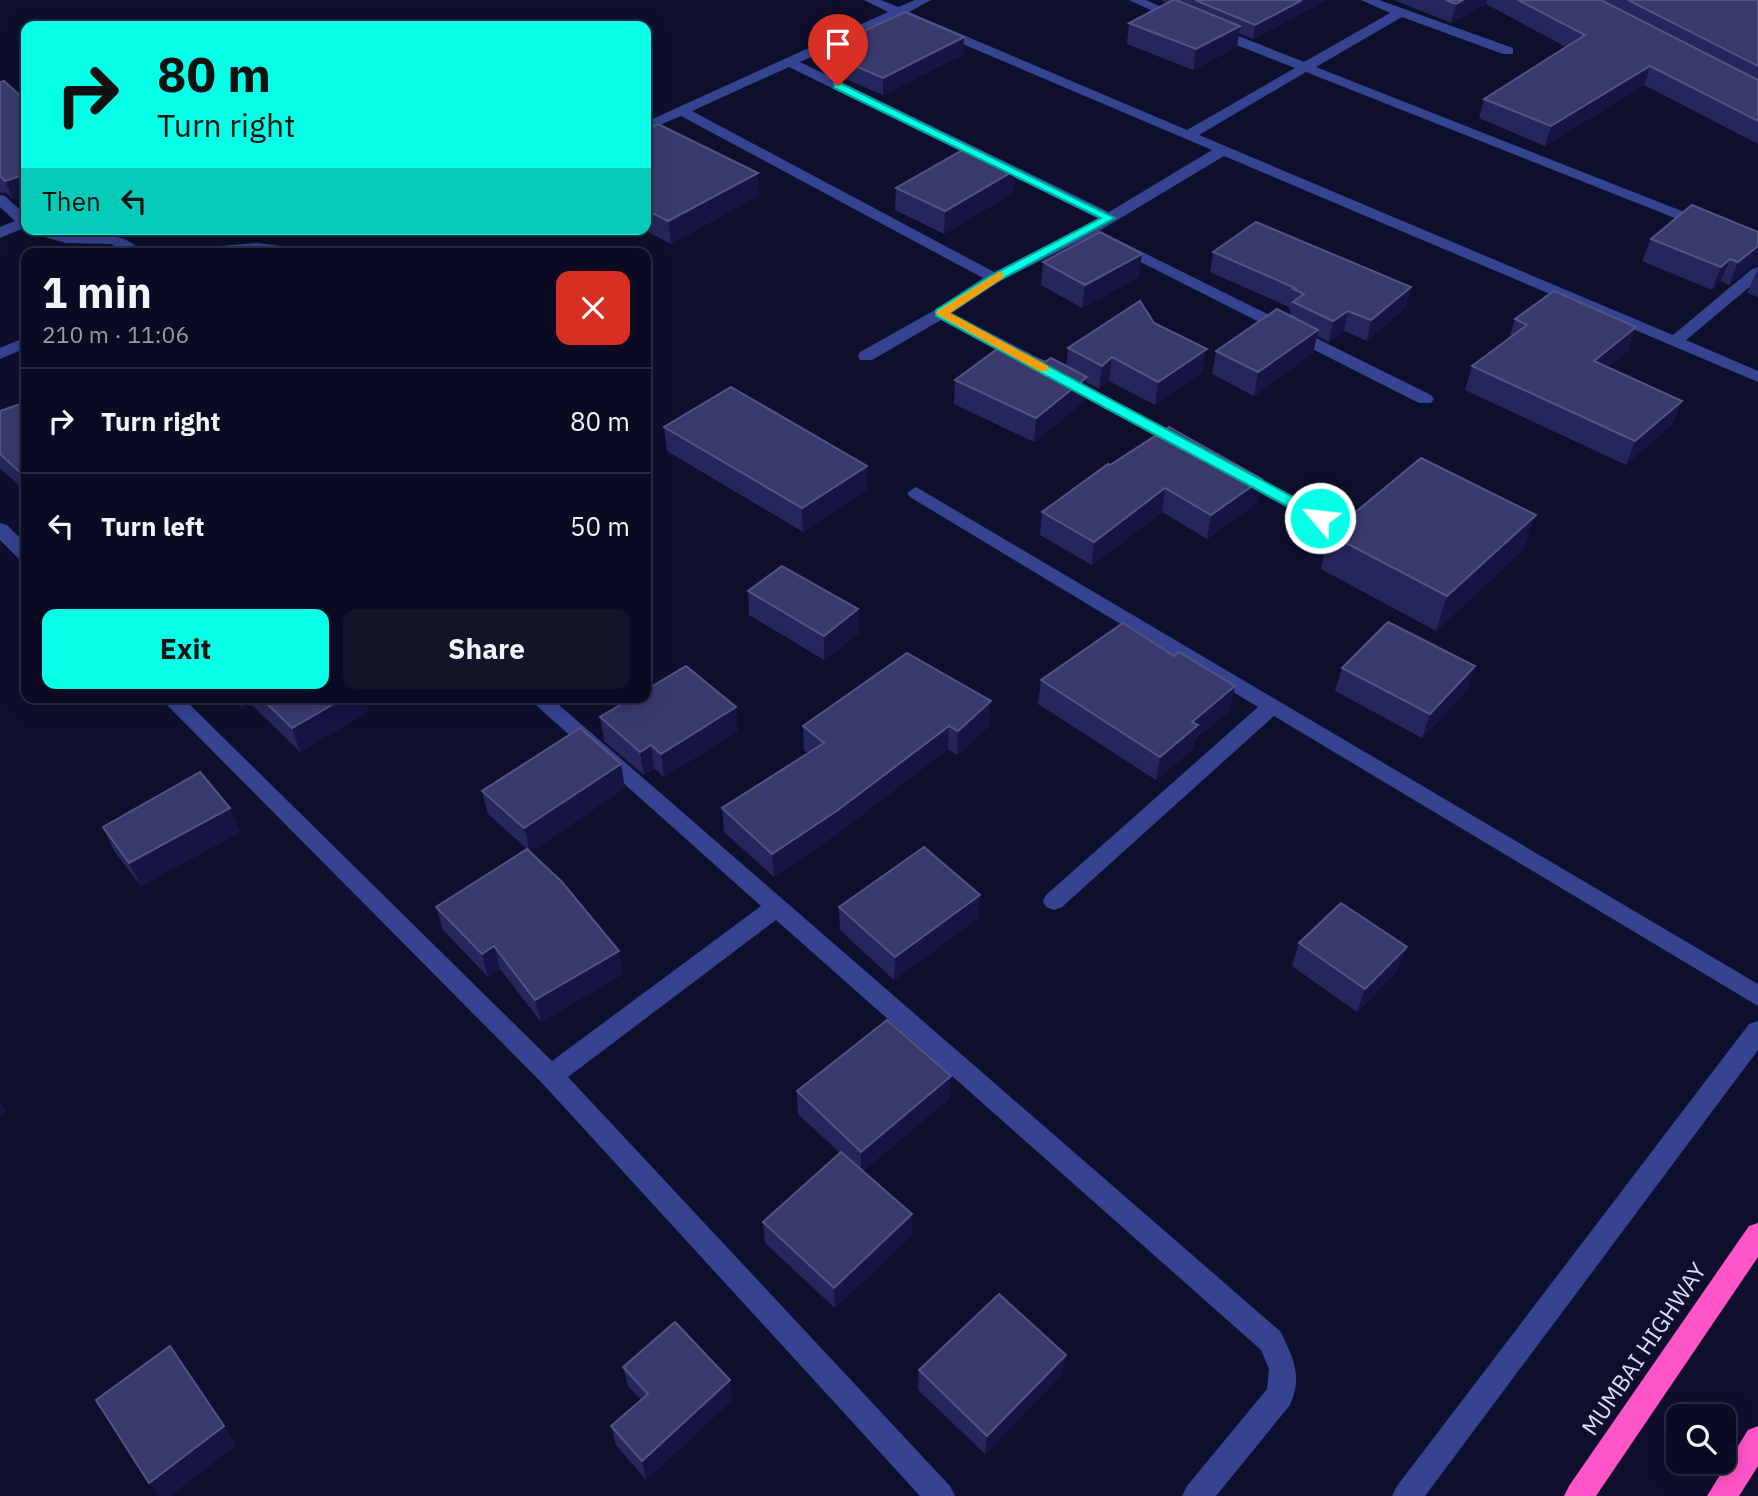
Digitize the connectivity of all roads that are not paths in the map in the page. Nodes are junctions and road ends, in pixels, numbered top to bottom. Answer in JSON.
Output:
{"nodes":[{"id":1,"x":870,"y":0,"type":"edge"},
{"id":2,"x":925,"y":0,"type":"edge"},
{"id":3,"x":1135,"y":0,"type":"edge"},
{"id":4,"x":1367,"y":0,"type":"edge"},
{"id":5,"x":898,"y":12,"type":"junction"},
{"id":6,"x":1401,"y":12,"type":"junction"},
{"id":7,"x":1508,"y":51,"type":"dead end"},
{"id":8,"x":789,"y":62,"type":"junction"},
{"id":9,"x":1306,"y":68,"type":"junction"},
{"id":10,"x":681,"y":111,"type":"junction"},
{"id":11,"x":651,"y":125,"type":"edge"},
{"id":12,"x":1188,"y":135,"type":"junction"},
{"id":13,"x":1223,"y":150,"type":"junction"},
{"id":14,"x":0,"y":198,"type":"edge"},
{"id":15,"x":21,"y":218,"type":"edge"},
{"id":16,"x":1110,"y":218,"type":"junction"},
{"id":17,"x":21,"y":227,"type":"edge"},
{"id":18,"x":1089,"y":231,"type":"junction"},
{"id":19,"x":0,"y":233,"type":"edge"},
{"id":20,"x":59,"y":235,"type":"edge"},
{"id":21,"x":1758,"y":246,"type":"edge"},
{"id":22,"x":130,"y":248,"type":"edge"},
{"id":23,"x":1758,"y":272,"type":"edge"},
{"id":24,"x":994,"y":278,"type":"junction"},
{"id":25,"x":941,"y":313,"type":"junction"},
{"id":26,"x":1674,"y":342,"type":"junction"},
{"id":27,"x":21,"y":344,"type":"edge"},
{"id":28,"x":0,"y":354,"type":"edge"},
{"id":29,"x":866,"y":356,"type":"dead end"},
{"id":30,"x":1758,"y":377,"type":"edge"},
{"id":31,"x":1426,"y":399,"type":"dead end"},
{"id":32,"x":1198,"y":452,"type":"edge"},
{"id":33,"x":1222,"y":465,"type":"edge"},
{"id":34,"x":916,"y":493,"type":"dead end"},
{"id":35,"x":1320,"y":518,"type":"dead end"},
{"id":36,"x":0,"y":529,"type":"edge"},
{"id":37,"x":21,"y":550,"type":"edge"},
{"id":38,"x":175,"y":703,"type":"edge"},
{"id":39,"x":544,"y":703,"type":"edge"},
{"id":40,"x":1271,"y":707,"type":"junction"},
{"id":41,"x":1054,"y":901,"type":"dead end"},
{"id":42,"x":777,"y":907,"type":"junction"},
{"id":43,"x":1758,"y":996,"type":"edge"},
{"id":44,"x":1758,"y":1031,"type":"edge"},
{"id":45,"x":551,"y":1076,"type":"junction"},
{"id":46,"x":1758,"y":1235,"type":"edge"},
{"id":47,"x":1758,"y":1440,"type":"edge"},
{"id":48,"x":940,"y":1496,"type":"edge"},
{"id":49,"x":1197,"y":1496,"type":"edge"},
{"id":50,"x":1407,"y":1496,"type":"edge"},
{"id":51,"x":1579,"y":1496,"type":"edge"},
{"id":52,"x":1723,"y":1496,"type":"edge"}],
"edges":[{"from":1,"to":5,"type":"street"},
{"from":2,"to":5,"type":"street"},
{"from":3,"to":9,"type":"street"},
{"from":4,"to":6,"type":"street"},
{"from":5,"to":8,"type":"street"},
{"from":5,"to":12,"type":"street"},
{"from":6,"to":7,"type":"street"},
{"from":6,"to":9,"type":"street"},
{"from":8,"to":10,"type":"street"},
{"from":8,"to":16,"type":"street"},
{"from":9,"to":12,"type":"street"},
{"from":9,"to":21,"type":"street"},
{"from":10,"to":11,"type":"street"},
{"from":10,"to":24,"type":"street"},
{"from":12,"to":13,"type":"street"},
{"from":13,"to":16,"type":"street"},
{"from":13,"to":26,"type":"street"},
{"from":14,"to":15,"type":"street"},
{"from":16,"to":18,"type":"street"},
{"from":17,"to":19,"type":"street"},
{"from":18,"to":24,"type":"street"},
{"from":18,"to":31,"type":"street"},
{"from":20,"to":22,"type":"street"},
{"from":23,"to":26,"type":"street"},
{"from":24,"to":25,"type":"street"},
{"from":25,"to":29,"type":"street"},
{"from":25,"to":32,"type":"street"},
{"from":26,"to":30,"type":"street"},
{"from":27,"to":28,"type":"street"},
{"from":33,"to":35,"type":"street"},
{"from":34,"to":40,"type":"street"},
{"from":36,"to":37,"type":"street"},
{"from":38,"to":45,"type":"street"},
{"from":39,"to":42,"type":"street"},
{"from":40,"to":41,"type":"street"},
{"from":40,"to":43,"type":"street"},
{"from":42,"to":45,"type":"street"},
{"from":42,"to":49,"type":"street"},
{"from":44,"to":50,"type":"street"},
{"from":45,"to":48,"type":"street"},
{"from":46,"to":51,"type":"highway","name":"MUMBAI HIGHWAY"},
{"from":47,"to":52,"type":"highway"}]}
